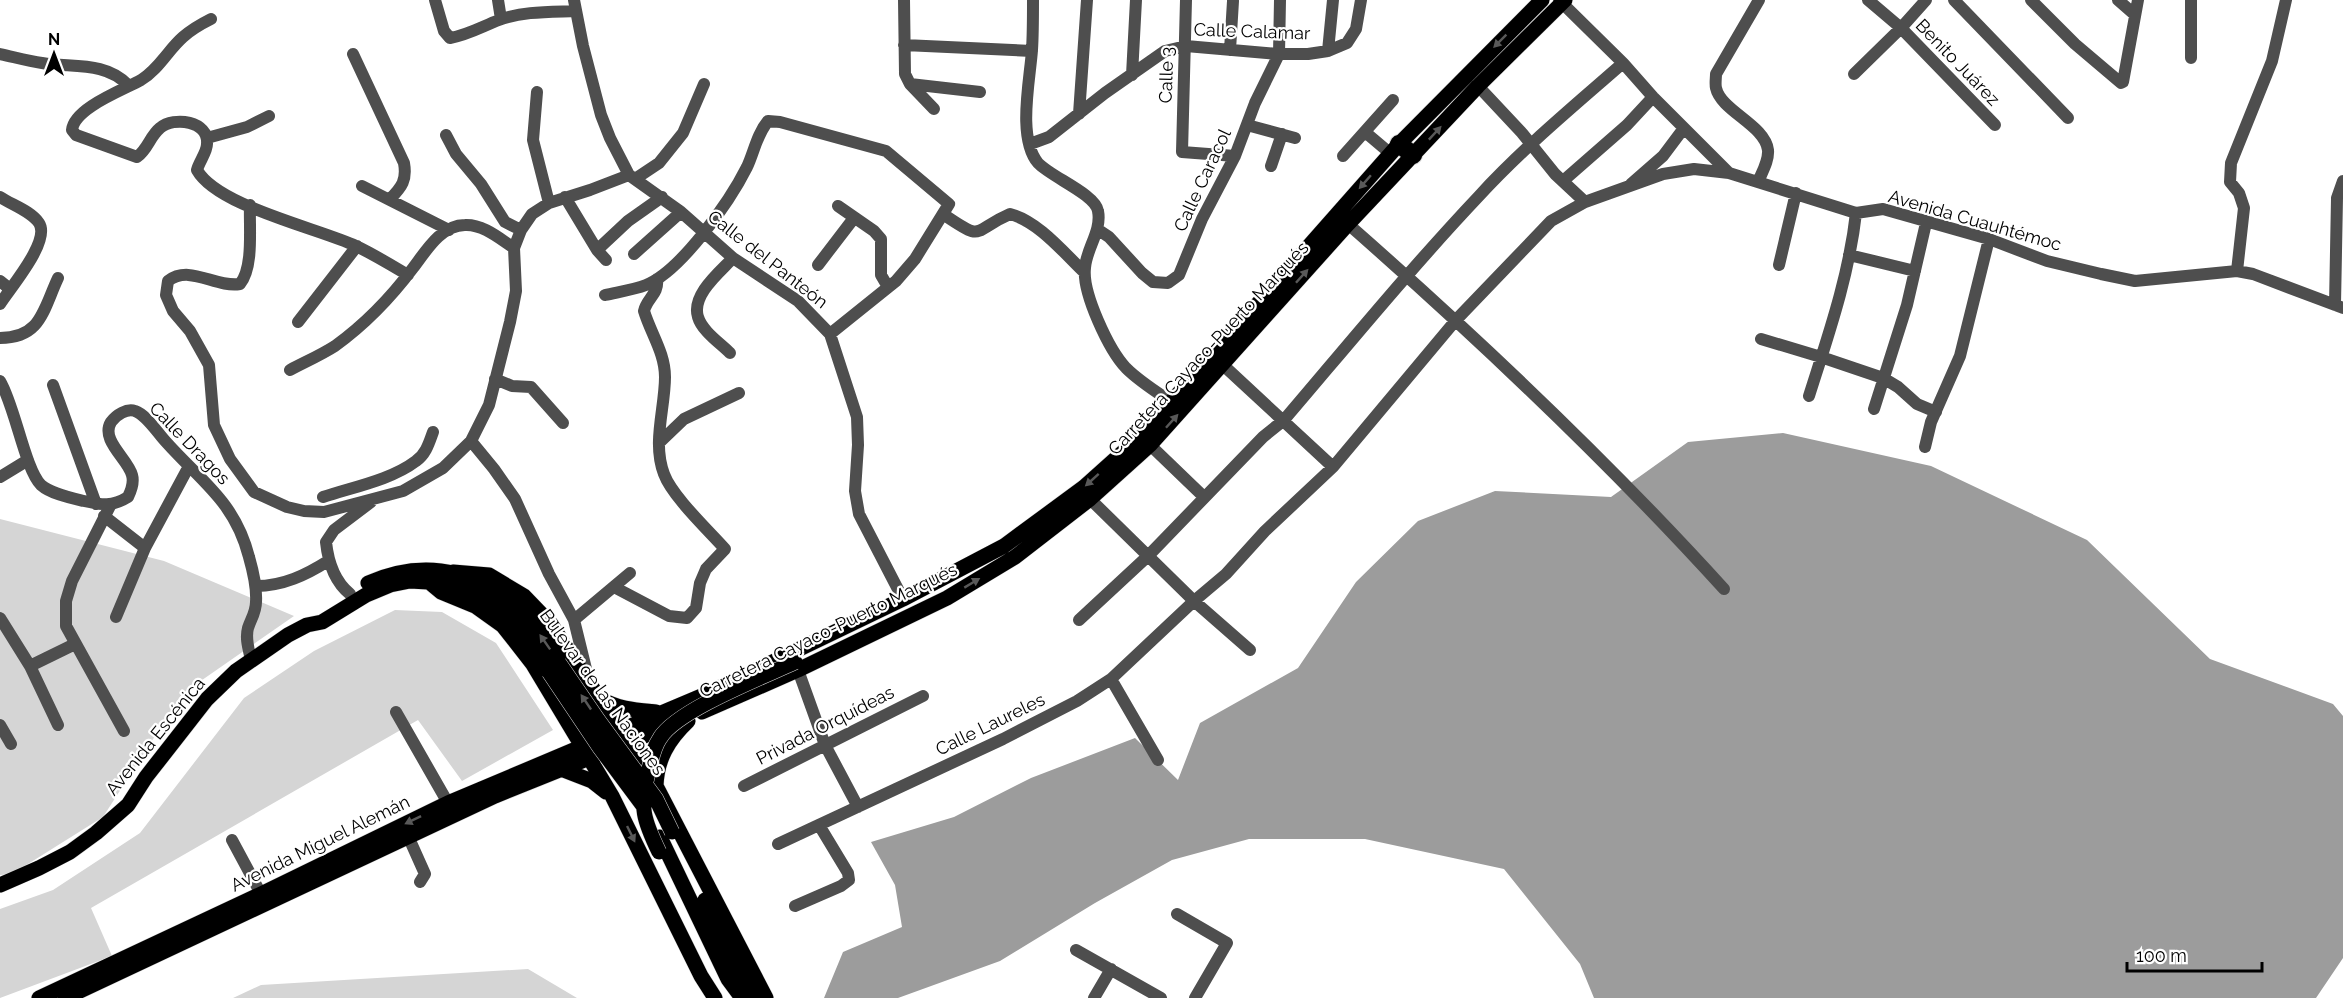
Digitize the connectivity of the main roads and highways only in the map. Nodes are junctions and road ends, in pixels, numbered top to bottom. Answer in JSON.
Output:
{"nodes":[{"id":1,"x":1542,"y":0,"type":"edge"},
{"id":2,"x":1562,"y":1,"type":"edge"},
{"id":3,"x":1401,"y":151,"type":"junction"},
{"id":4,"x":963,"y":570,"type":"junction"},
{"id":5,"x":453,"y":572,"type":"junction"},
{"id":6,"x":429,"y":582,"type":"junction"},
{"id":7,"x":308,"y":625,"type":"junction"},
{"id":8,"x":526,"y":625,"type":"junction"},
{"id":9,"x":796,"y":666,"type":"junction"},
{"id":10,"x":594,"y":692,"type":"junction"},
{"id":11,"x":658,"y":712,"type":"junction"},
{"id":12,"x":563,"y":713,"type":"junction"},
{"id":13,"x":692,"y":717,"type":"junction"},
{"id":14,"x":625,"y":736,"type":"junction"},
{"id":15,"x":586,"y":752,"type":"junction"},
{"id":16,"x":556,"y":765,"type":"junction"},
{"id":17,"x":656,"y":786,"type":"junction"},
{"id":18,"x":612,"y":796,"type":"junction"},
{"id":19,"x":0,"y":885,"type":"edge"},
{"id":20,"x":39,"y":998,"type":"edge"},
{"id":21,"x":65,"y":998,"type":"edge"},
{"id":22,"x":715,"y":998,"type":"edge"},
{"id":23,"x":729,"y":998,"type":"edge"},
{"id":24,"x":742,"y":998,"type":"edge"},
{"id":25,"x":758,"y":998,"type":"edge"},
{"id":26,"x":766,"y":998,"type":"edge"}],
"edges":[{"from":1,"to":3,"type":"main road","name":"Carretera Cayaco-Puerto Marqués","one_way":true},
{"from":3,"to":2,"type":"main road","name":"Carretera Cayaco-Puerto Marqués","one_way":true},
{"from":3,"to":4,"type":"main road","name":"Carretera Cayaco-Puerto Marqués","one_way":true},
{"from":9,"to":3,"type":"main road","name":"Carretera Cayaco-Puerto Marqués","one_way":true},
{"from":4,"to":9,"type":"main road"},
{"from":4,"to":11,"type":"main road","name":"Carretera Cayaco-Puerto Marqués"},
{"from":5,"to":7,"type":"main road","name":"Bulevar de las Naciones"},
{"from":5,"to":8,"type":"main road","name":"Bulevar de las Naciones"},
{"from":5,"to":10,"type":"main road"},
{"from":6,"to":7,"type":"main road","name":"Bulevar de las Naciones"},
{"from":6,"to":8,"type":"main road","name":"Bulevar de las Naciones"},
{"from":6,"to":12,"type":"main road"},
{"from":7,"to":19,"type":"main road","name":"Avenida Escénica"},
{"from":8,"to":24,"type":"main road","name":"Bulevar de las Naciones","bridge":true},
{"from":25,"to":8,"type":"main road","name":"Bulevar de las Naciones","one_way":true,"bridge":true},
{"from":9,"to":13,"type":"main road","name":"Carretera Cayaco-Puerto Marqués"},
{"from":9,"to":23,"type":"main road","bridge":true},
{"from":10,"to":11,"type":"main road"},
{"from":10,"to":14,"type":"main road"},
{"from":11,"to":14,"type":"main road","name":"Carretera Cayaco-Puerto Marqués"},
{"from":12,"to":15,"type":"main road"},
{"from":12,"to":16,"type":"main road"},
{"from":13,"to":14,"type":"main road","name":"Carretera Cayaco-Puerto Marqués"},
{"from":13,"to":17,"type":"main road"},
{"from":14,"to":15,"type":"main road","name":"Avenida Miguel Alemán"},
{"from":14,"to":17,"type":"main road"},
{"from":15,"to":16,"type":"main road","name":"Avenida Miguel Alemán"},
{"from":15,"to":18,"type":"main road"},
{"from":16,"to":18,"type":"main road"},
{"from":16,"to":20,"type":"main road","name":"Avenida Miguel Alemán","one_way":true},
{"from":16,"to":21,"type":"main road","name":"Avenida Miguel Alemán"},
{"from":17,"to":26,"type":"main road"},
{"from":18,"to":22,"type":"main road","one_way":true}]}
